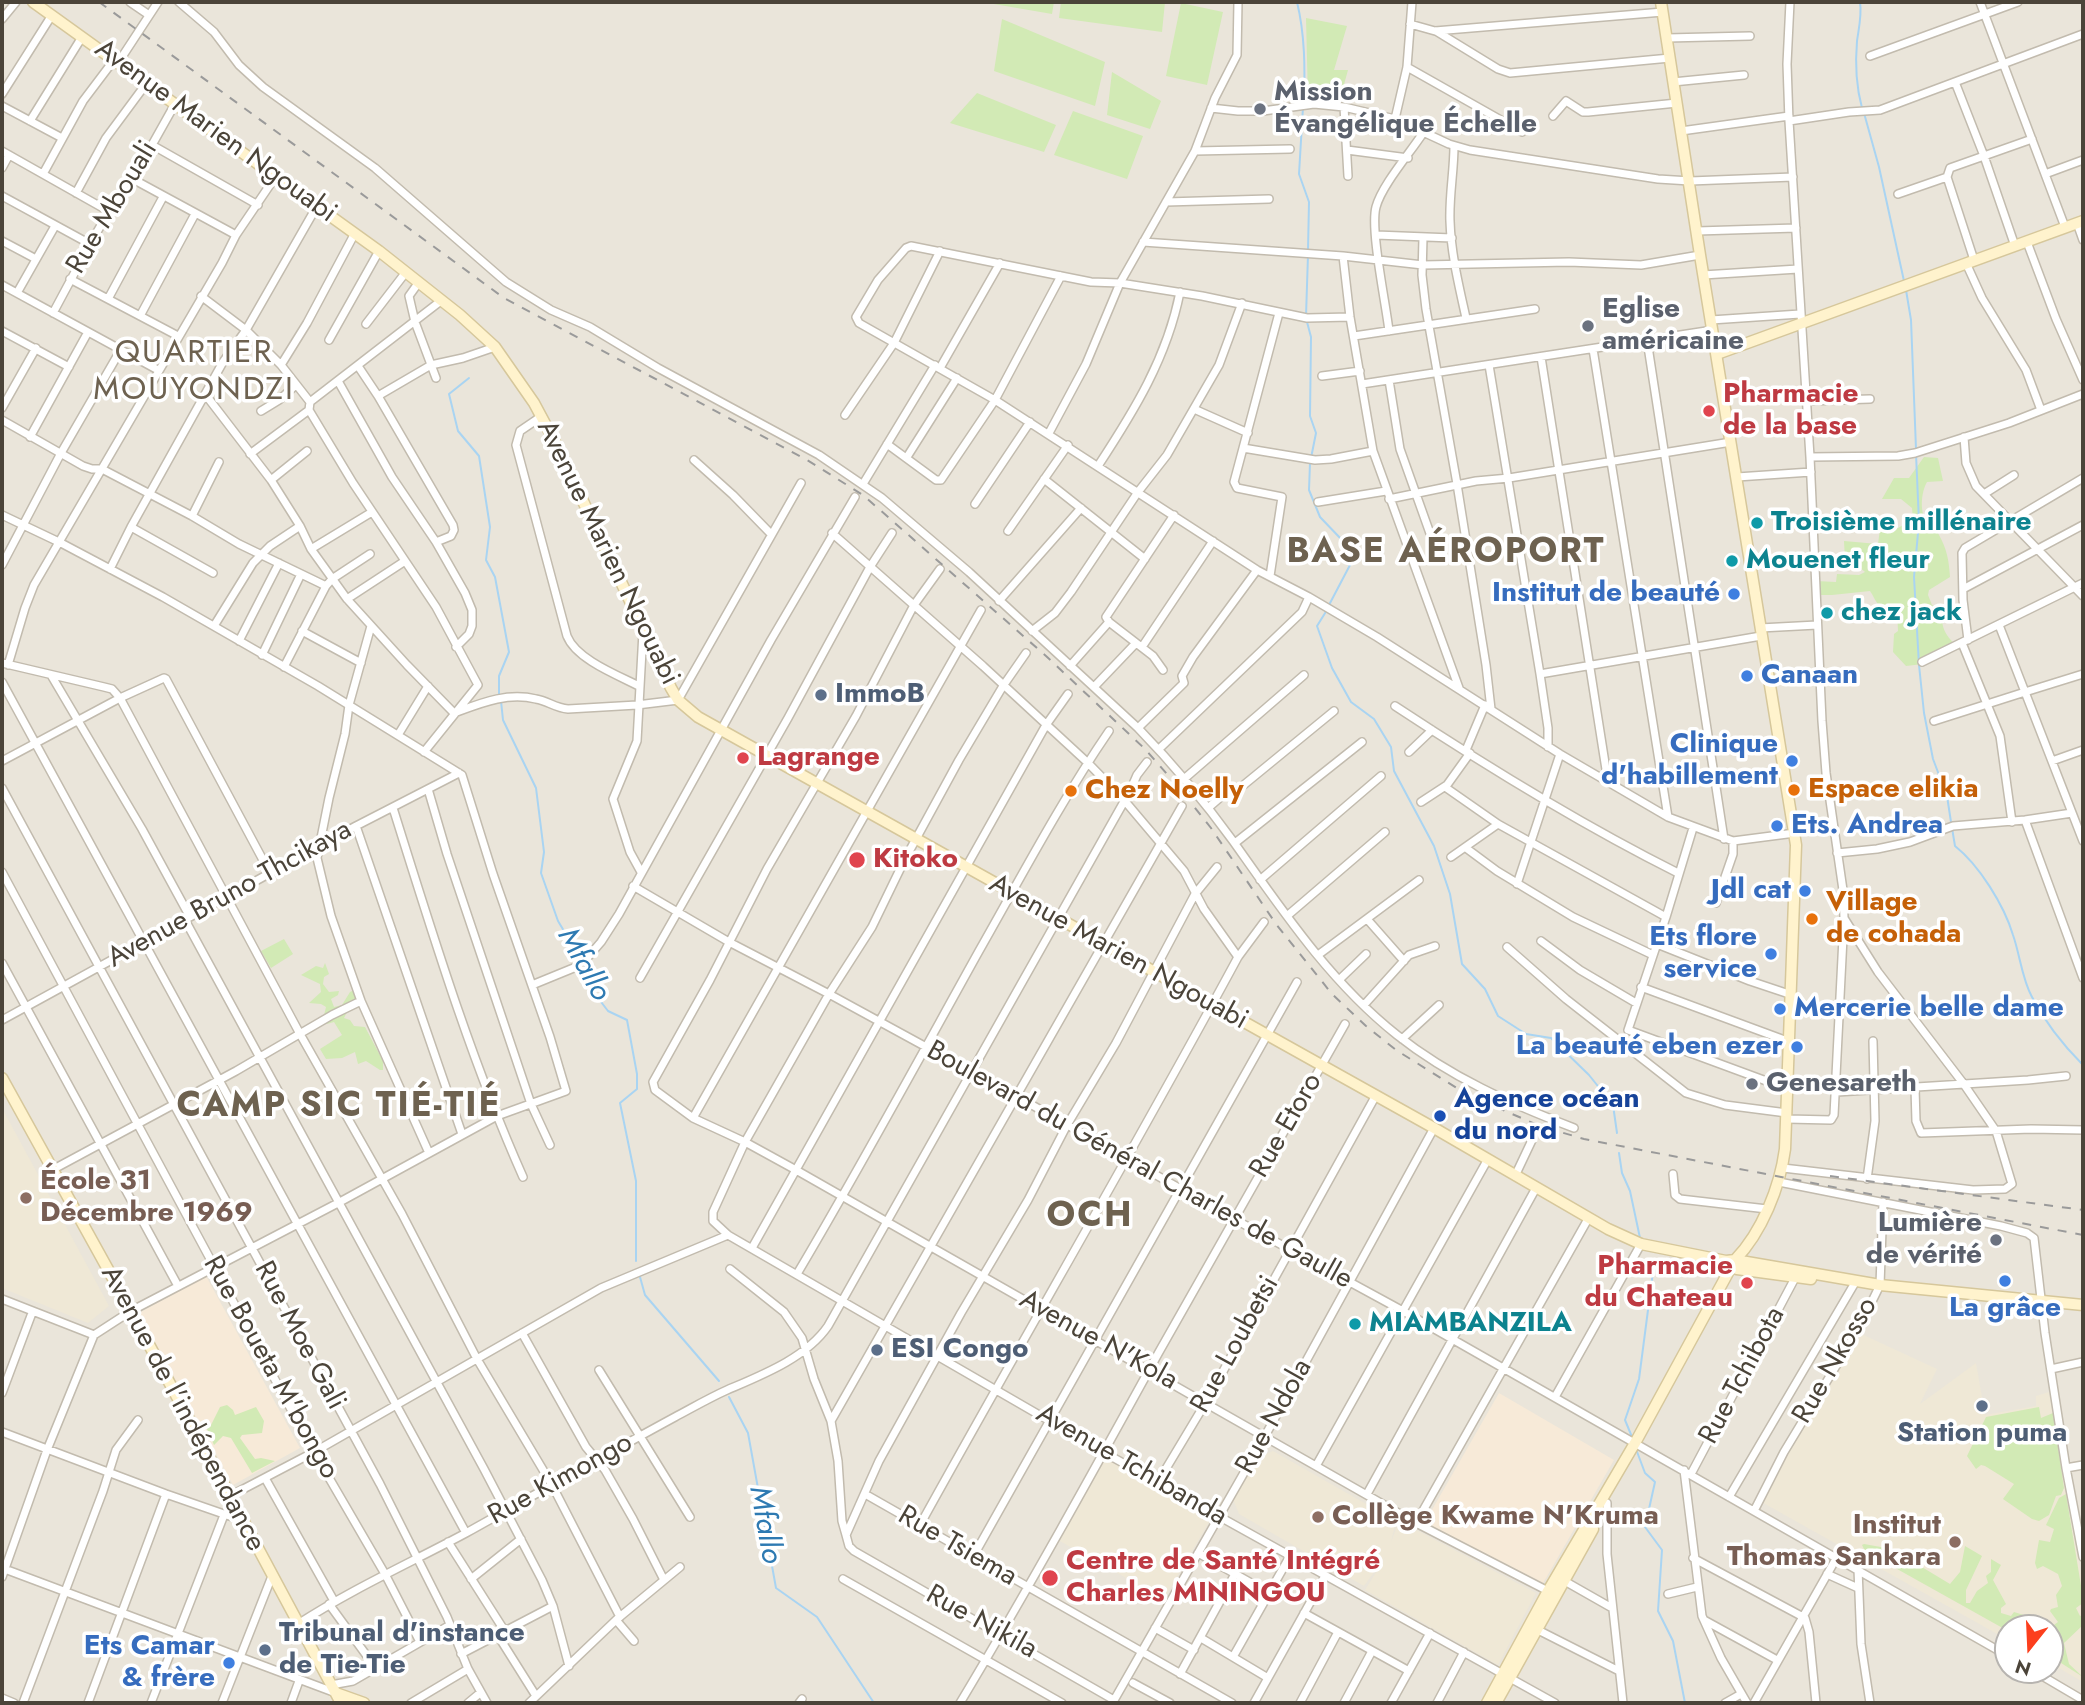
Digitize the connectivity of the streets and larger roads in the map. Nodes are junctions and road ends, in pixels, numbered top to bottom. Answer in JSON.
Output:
{"nodes":[{"id":1,"x":16,"y":2,"type":"edge"},
{"id":2,"x":33,"y":2,"type":"edge"},
{"id":3,"x":130,"y":2,"type":"edge"},
{"id":4,"x":158,"y":2,"type":"edge"},
{"id":5,"x":179,"y":2,"type":"edge"},
{"id":6,"x":1238,"y":2,"type":"edge"},
{"id":7,"x":1412,"y":2,"type":"edge"},
{"id":8,"x":1790,"y":2,"type":"edge"},
{"id":9,"x":1980,"y":2,"type":"edge"},
{"id":10,"x":2018,"y":2,"type":"edge"},
{"id":11,"x":1662,"y":7,"type":"edge"},
{"id":12,"x":1985,"y":14,"type":"junction"},
{"id":13,"x":52,"y":15,"type":"junction"},
{"id":14,"x":149,"y":16,"type":"junction"},
{"id":15,"x":2,"y":19,"type":"edge"},
{"id":16,"x":1410,"y":24,"type":"junction"},
{"id":17,"x":1435,"y":30,"type":"junction"},
{"id":18,"x":2083,"y":34,"type":"edge"},
{"id":19,"x":1750,"y":36,"type":"dead end"},
{"id":20,"x":82,"y":37,"type":"junction"},
{"id":21,"x":1667,"y":38,"type":"junction"},
{"id":22,"x":1870,"y":55,"type":"dead end"},
{"id":23,"x":1670,"y":58,"type":"junction"},
{"id":24,"x":116,"y":61,"type":"junction"},
{"id":25,"x":2003,"y":62,"type":"junction"},
{"id":26,"x":1407,"y":67,"type":"junction"},
{"id":27,"x":1744,"y":75,"type":"dead end"},
{"id":28,"x":1674,"y":82,"type":"junction"},
{"id":29,"x":1955,"y":82,"type":"junction"},
{"id":30,"x":146,"y":84,"type":"junction"},
{"id":31,"x":2,"y":94,"type":"edge"},
{"id":32,"x":1677,"y":103,"type":"junction"},
{"id":33,"x":175,"y":104,"type":"junction"},
{"id":34,"x":2,"y":106,"type":"edge"},
{"id":35,"x":1344,"y":107,"type":"junction"},
{"id":36,"x":1211,"y":108,"type":"junction"},
{"id":37,"x":1553,"y":117,"type":"dead end"},
{"id":38,"x":1789,"y":118,"type":"junction"},
{"id":39,"x":1395,"y":119,"type":"junction"},
{"id":40,"x":30,"y":121,"type":"junction"},
{"id":41,"x":1681,"y":131,"type":"junction"},
{"id":42,"x":1522,"y":132,"type":"dead end"},
{"id":43,"x":1423,"y":133,"type":"junction"},
{"id":44,"x":62,"y":138,"type":"junction"},
{"id":45,"x":2032,"y":139,"type":"junction"},
{"id":46,"x":152,"y":145,"type":"junction"},
{"id":47,"x":1454,"y":146,"type":"junction"},
{"id":48,"x":1290,"y":149,"type":"dead end"},
{"id":49,"x":1347,"y":150,"type":"junction"},
{"id":50,"x":1195,"y":151,"type":"junction"},
{"id":51,"x":5,"y":153,"type":"edge"},
{"id":52,"x":1984,"y":156,"type":"junction"},
{"id":53,"x":1408,"y":158,"type":"junction"},
{"id":54,"x":2083,"y":160,"type":"edge"},
{"id":55,"x":2,"y":168,"type":"edge"},
{"id":56,"x":43,"y":174,"type":"junction"},
{"id":57,"x":2045,"y":174,"type":"junction"},
{"id":58,"x":276,"y":176,"type":"junction"},
{"id":59,"x":1348,"y":176,"type":"dead end"},
{"id":60,"x":129,"y":177,"type":"junction"},
{"id":61,"x":1793,"y":177,"type":"junction"},
{"id":62,"x":1947,"y":177,"type":"junction"},
{"id":63,"x":1689,"y":181,"type":"junction"},
{"id":64,"x":76,"y":193,"type":"junction"},
{"id":65,"x":1898,"y":194,"type":"dead end"},
{"id":66,"x":2,"y":197,"type":"edge"},
{"id":67,"x":163,"y":197,"type":"junction"},
{"id":68,"x":1269,"y":199,"type":"dead end"},
{"id":69,"x":1166,"y":202,"type":"junction"},
{"id":70,"x":258,"y":205,"type":"junction"},
{"id":71,"x":317,"y":206,"type":"junction"},
{"id":72,"x":110,"y":212,"type":"junction"},
{"id":73,"x":195,"y":214,"type":"junction"},
{"id":74,"x":2080,"y":222,"type":"edge"},
{"id":75,"x":55,"y":226,"type":"junction"},
{"id":76,"x":2065,"y":227,"type":"junction"},
{"id":77,"x":1796,"y":228,"type":"junction"},
{"id":78,"x":1697,"y":231,"type":"junction"},
{"id":79,"x":355,"y":233,"type":"junction"},
{"id":80,"x":236,"y":235,"type":"junction"},
{"id":81,"x":1376,"y":235,"type":"junction"},
{"id":82,"x":1423,"y":238,"type":"junction"},
{"id":83,"x":1452,"y":238,"type":"junction"},
{"id":84,"x":2083,"y":240,"type":"edge"},
{"id":85,"x":2,"y":241,"type":"edge"},
{"id":86,"x":1143,"y":242,"type":"junction"},
{"id":87,"x":2027,"y":242,"type":"junction"},
{"id":88,"x":90,"y":244,"type":"junction"},
{"id":89,"x":2015,"y":246,"type":"junction"},
{"id":90,"x":379,"y":251,"type":"junction"},
{"id":91,"x":940,"y":251,"type":"junction"},
{"id":92,"x":1700,"y":255,"type":"junction"},
{"id":93,"x":1343,"y":256,"type":"junction"},
{"id":94,"x":36,"y":259,"type":"junction"},
{"id":95,"x":1379,"y":261,"type":"junction"},
{"id":96,"x":1970,"y":262,"type":"junction"},
{"id":97,"x":1000,"y":263,"type":"junction"},
{"id":98,"x":1455,"y":264,"type":"junction"},
{"id":99,"x":1423,"y":265,"type":"junction"},
{"id":100,"x":1798,"y":269,"type":"junction"},
{"id":101,"x":406,"y":272,"type":"junction"},
{"id":102,"x":1703,"y":275,"type":"junction"},
{"id":103,"x":1061,"y":276,"type":"junction"},
{"id":104,"x":70,"y":279,"type":"junction"},
{"id":105,"x":419,"y":282,"type":"junction"},
{"id":106,"x":1120,"y":283,"type":"junction"},
{"id":107,"x":2,"y":285,"type":"edge"},
{"id":108,"x":1180,"y":292,"type":"junction"},
{"id":109,"x":17,"y":293,"type":"junction"},
{"id":110,"x":201,"y":296,"type":"junction"},
{"id":111,"x":108,"y":299,"type":"junction"},
{"id":112,"x":442,"y":300,"type":"junction"},
{"id":113,"x":1242,"y":303,"type":"junction"},
{"id":114,"x":1535,"y":309,"type":"dead end"},
{"id":115,"x":53,"y":313,"type":"junction"},
{"id":116,"x":1279,"y":313,"type":"junction"},
{"id":117,"x":140,"y":317,"type":"junction"},
{"id":118,"x":1350,"y":317,"type":"junction"},
{"id":119,"x":1466,"y":318,"type":"junction"},
{"id":120,"x":1800,"y":319,"type":"junction"},
{"id":121,"x":415,"y":322,"type":"junction"},
{"id":122,"x":366,"y":324,"type":"dead end"},
{"id":123,"x":1430,"y":324,"type":"junction"},
{"id":124,"x":1712,"y":325,"type":"junction"},
{"id":125,"x":246,"y":330,"type":"junction"},
{"id":126,"x":2,"y":331,"type":"edge"},
{"id":127,"x":1390,"y":331,"type":"junction"},
{"id":128,"x":88,"y":332,"type":"junction"},
{"id":129,"x":178,"y":336,"type":"junction"},
{"id":130,"x":1354,"y":336,"type":"junction"},
{"id":131,"x":329,"y":340,"type":"dead end"},
{"id":132,"x":1647,"y":340,"type":"junction"},
{"id":133,"x":894,"y":343,"type":"junction"},
{"id":134,"x":495,"y":347,"type":"junction"},
{"id":135,"x":36,"y":348,"type":"junction"},
{"id":136,"x":1593,"y":349,"type":"junction"},
{"id":137,"x":120,"y":351,"type":"junction"},
{"id":138,"x":1717,"y":354,"type":"junction"},
{"id":139,"x":1541,"y":358,"type":"junction"},
{"id":140,"x":281,"y":365,"type":"junction"},
{"id":141,"x":431,"y":365,"type":"junction"},
{"id":142,"x":1489,"y":365,"type":"junction"},
{"id":143,"x":358,"y":366,"type":"junction"},
{"id":144,"x":69,"y":367,"type":"junction"},
{"id":145,"x":938,"y":367,"type":"junction"},
{"id":146,"x":158,"y":370,"type":"junction"},
{"id":147,"x":1360,"y":371,"type":"junction"},
{"id":148,"x":1439,"y":372,"type":"junction"},
{"id":149,"x":1322,"y":376,"type":"dead end"},
{"id":150,"x":436,"y":378,"type":"dead end"},
{"id":151,"x":957,"y":378,"type":"junction"},
{"id":152,"x":1389,"y":380,"type":"junction"},
{"id":153,"x":2083,"y":380,"type":"edge"},
{"id":154,"x":338,"y":381,"type":"junction"},
{"id":155,"x":1362,"y":384,"type":"junction"},
{"id":156,"x":296,"y":385,"type":"junction"},
{"id":157,"x":205,"y":394,"type":"junction"},
{"id":158,"x":2083,"y":394,"type":"edge"},
{"id":159,"x":378,"y":396,"type":"junction"},
{"id":160,"x":1870,"y":399,"type":"dead end"},
{"id":161,"x":995,"y":400,"type":"junction"},
{"id":162,"x":1807,"y":401,"type":"junction"},
{"id":163,"x":309,"y":406,"type":"junction"},
{"id":164,"x":2,"y":408,"type":"edge"},
{"id":165,"x":1194,"y":409,"type":"junction"},
{"id":166,"x":2040,"y":410,"type":"junction"},
{"id":167,"x":261,"y":411,"type":"dead end"},
{"id":168,"x":845,"y":415,"type":"dead end"},
{"id":169,"x":542,"y":416,"type":"junction"},
{"id":170,"x":2,"y":420,"type":"edge"},
{"id":171,"x":1030,"y":422,"type":"junction"},
{"id":172,"x":1049,"y":433,"type":"junction"},
{"id":173,"x":1248,"y":433,"type":"junction"},
{"id":174,"x":30,"y":437,"type":"junction"},
{"id":175,"x":1964,"y":437,"type":"junction"},
{"id":176,"x":1731,"y":442,"type":"junction"},
{"id":177,"x":887,"y":444,"type":"junction"},
{"id":178,"x":1068,"y":445,"type":"junction"},
{"id":179,"x":1243,"y":448,"type":"junction"},
{"id":180,"x":307,"y":451,"type":"dead end"},
{"id":181,"x":1373,"y":451,"type":"junction"},
{"id":182,"x":61,"y":453,"type":"junction"},
{"id":183,"x":250,"y":454,"type":"junction"},
{"id":184,"x":1665,"y":454,"type":"junction"},
{"id":185,"x":908,"y":457,"type":"junction"},
{"id":186,"x":1810,"y":457,"type":"junction"},
{"id":187,"x":694,"y":460,"type":"dead end"},
{"id":188,"x":1610,"y":461,"type":"junction"},
{"id":189,"x":219,"y":462,"type":"dead end"},
{"id":190,"x":1098,"y":466,"type":"junction"},
{"id":191,"x":102,"y":469,"type":"junction"},
{"id":192,"x":1559,"y":470,"type":"junction"},
{"id":193,"x":1811,"y":472,"type":"junction"},
{"id":194,"x":2014,"y":475,"type":"dead end"},
{"id":195,"x":1737,"y":477,"type":"junction"},
{"id":196,"x":1509,"y":478,"type":"junction"},
{"id":197,"x":2083,"y":478,"type":"edge"},
{"id":198,"x":1044,"y":479,"type":"junction"},
{"id":199,"x":271,"y":480,"type":"junction"},
{"id":200,"x":801,"y":482,"type":"dead end"},
{"id":201,"x":863,"y":484,"type":"junction"},
{"id":202,"x":1457,"y":484,"type":"junction"},
{"id":203,"x":1139,"y":492,"type":"junction"},
{"id":204,"x":1415,"y":493,"type":"junction"},
{"id":205,"x":149,"y":494,"type":"junction"},
{"id":206,"x":1984,"y":494,"type":"junction"},
{"id":207,"x":1387,"y":495,"type":"junction"},
{"id":208,"x":855,"y":497,"type":"dead end"},
{"id":209,"x":1318,"y":502,"type":"dead end"},
{"id":210,"x":975,"y":504,"type":"dead end"},
{"id":211,"x":1081,"y":509,"type":"junction"},
{"id":212,"x":372,"y":512,"type":"junction"},
{"id":213,"x":2,"y":515,"type":"edge"},
{"id":214,"x":1174,"y":515,"type":"junction"},
{"id":215,"x":191,"y":516,"type":"junction"},
{"id":216,"x":2011,"y":521,"type":"junction"},
{"id":217,"x":2083,"y":524,"type":"edge"},
{"id":218,"x":22,"y":526,"type":"junction"},
{"id":219,"x":300,"y":526,"type":"junction"},
{"id":220,"x":131,"y":527,"type":"junction"},
{"id":221,"x":1008,"y":531,"type":"dead end"},
{"id":222,"x":832,"y":533,"type":"junction"},
{"id":223,"x":892,"y":533,"type":"dead end"},
{"id":224,"x":771,"y":534,"type":"junction"},
{"id":225,"x":1111,"y":534,"type":"junction"},
{"id":226,"x":1213,"y":541,"type":"junction"},
{"id":227,"x":436,"y":542,"type":"junction"},
{"id":228,"x":61,"y":543,"type":"junction"},
{"id":229,"x":311,"y":549,"type":"junction"},
{"id":230,"x":2038,"y":550,"type":"junction"},
{"id":231,"x":1437,"y":553,"type":"dead end"},
{"id":232,"x":370,"y":554,"type":"dead end"},
{"id":233,"x":261,"y":555,"type":"junction"},
{"id":234,"x":1145,"y":559,"type":"junction"},
{"id":235,"x":405,"y":561,"type":"junction"},
{"id":236,"x":279,"y":563,"type":"junction"},
{"id":237,"x":2,"y":565,"type":"edge"},
{"id":238,"x":870,"y":567,"type":"junction"},
{"id":239,"x":110,"y":569,"type":"junction"},
{"id":240,"x":940,"y":569,"type":"dead end"},
{"id":241,"x":1257,"y":570,"type":"junction"},
{"id":242,"x":213,"y":573,"type":"dead end"},
{"id":243,"x":301,"y":574,"type":"junction"},
{"id":244,"x":1270,"y":576,"type":"junction"},
{"id":245,"x":329,"y":583,"type":"junction"},
{"id":246,"x":2083,"y":583,"type":"edge"},
{"id":247,"x":2075,"y":588,"type":"junction"},
{"id":248,"x":1963,"y":589,"type":"junction"},
{"id":249,"x":2083,"y":596,"type":"edge"},
{"id":250,"x":1309,"y":597,"type":"junction"},
{"id":251,"x":347,"y":599,"type":"junction"},
{"id":252,"x":999,"y":601,"type":"junction"},
{"id":253,"x":915,"y":605,"type":"junction"},
{"id":254,"x":981,"y":610,"type":"dead end"},
{"id":255,"x":1109,"y":622,"type":"junction"},
{"id":256,"x":1817,"y":625,"type":"junction"},
{"id":257,"x":1999,"y":625,"type":"junction"},
{"id":258,"x":214,"y":626,"type":"junction"},
{"id":259,"x":371,"y":626,"type":"junction"},
{"id":260,"x":302,"y":631,"type":"junction"},
{"id":261,"x":643,"y":631,"type":"junction"},
{"id":262,"x":1032,"y":631,"type":"junction"},
{"id":263,"x":1761,"y":632,"type":"junction"},
{"id":264,"x":239,"y":641,"type":"junction"},
{"id":265,"x":1965,"y":641,"type":"junction"},
{"id":266,"x":1139,"y":645,"type":"junction"},
{"id":267,"x":960,"y":646,"type":"junction"},
{"id":268,"x":456,"y":647,"type":"junction"},
{"id":269,"x":1694,"y":648,"type":"junction"},
{"id":270,"x":1026,"y":653,"type":"dead end"},
{"id":271,"x":262,"y":655,"type":"junction"},
{"id":272,"x":1642,"y":657,"type":"junction"},
{"id":273,"x":1922,"y":662,"type":"dead end"},
{"id":274,"x":361,"y":663,"type":"junction"},
{"id":275,"x":5,"y":664,"type":"edge"},
{"id":276,"x":1070,"y":666,"type":"junction"},
{"id":277,"x":1591,"y":666,"type":"junction"},
{"id":278,"x":284,"y":667,"type":"junction"},
{"id":279,"x":1163,"y":670,"type":"dead end"},
{"id":280,"x":1540,"y":674,"type":"junction"},
{"id":281,"x":51,"y":675,"type":"junction"},
{"id":282,"x":1304,"y":675,"type":"dead end"},
{"id":283,"x":2082,"y":677,"type":"edge"},
{"id":284,"x":2,"y":682,"type":"edge"},
{"id":285,"x":428,"y":686,"type":"junction"},
{"id":286,"x":639,"y":686,"type":"junction"},
{"id":287,"x":1003,"y":686,"type":"junction"},
{"id":288,"x":1094,"y":687,"type":"junction"},
{"id":289,"x":1460,"y":689,"type":"junction"},
{"id":290,"x":2025,"y":692,"type":"junction"},
{"id":291,"x":1068,"y":694,"type":"dead end"},
{"id":292,"x":120,"y":698,"type":"junction"},
{"id":293,"x":678,"y":700,"type":"junction"},
{"id":294,"x":1986,"y":704,"type":"junction"},
{"id":295,"x":349,"y":705,"type":"junction"},
{"id":296,"x":637,"y":705,"type":"junction"},
{"id":297,"x":1395,"y":706,"type":"dead end"},
{"id":298,"x":1488,"y":707,"type":"junction"},
{"id":299,"x":1334,"y":711,"type":"dead end"},
{"id":300,"x":454,"y":713,"type":"junction"},
{"id":301,"x":78,"y":720,"type":"junction"},
{"id":302,"x":1934,"y":722,"type":"dead end"},
{"id":303,"x":1046,"y":725,"type":"junction"},
{"id":304,"x":1138,"y":727,"type":"junction"},
{"id":305,"x":722,"y":730,"type":"junction"},
{"id":306,"x":1432,"y":730,"type":"junction"},
{"id":307,"x":1109,"y":731,"type":"dead end"},
{"id":308,"x":398,"y":734,"type":"junction"},
{"id":309,"x":1362,"y":741,"type":"dead end"},
{"id":310,"x":35,"y":744,"type":"junction"},
{"id":311,"x":1548,"y":747,"type":"junction"},
{"id":312,"x":1158,"y":749,"type":"junction"},
{"id":313,"x":2083,"y":750,"type":"edge"},
{"id":314,"x":424,"y":752,"type":"junction"},
{"id":315,"x":1409,"y":752,"type":"dead end"},
{"id":316,"x":1468,"y":752,"type":"junction"},
{"id":317,"x":1560,"y":754,"type":"junction"},
{"id":318,"x":765,"y":755,"type":"junction"},
{"id":319,"x":2,"y":761,"type":"edge"},
{"id":320,"x":2052,"y":761,"type":"junction"},
{"id":321,"x":1088,"y":762,"type":"junction"},
{"id":322,"x":1147,"y":762,"type":"dead end"},
{"id":323,"x":461,"y":774,"type":"junction"},
{"id":324,"x":1381,"y":776,"type":"dead end"},
{"id":325,"x":1184,"y":779,"type":"junction"},
{"id":326,"x":1608,"y":782,"type":"junction"},
{"id":327,"x":816,"y":784,"type":"junction"},
{"id":328,"x":1446,"y":787,"type":"junction"},
{"id":329,"x":2,"y":788,"type":"edge"},
{"id":330,"x":428,"y":789,"type":"junction"},
{"id":331,"x":1544,"y":799,"type":"junction"},
{"id":332,"x":1124,"y":800,"type":"junction"},
{"id":333,"x":1421,"y":802,"type":"dead end"},
{"id":334,"x":1182,"y":806,"type":"dead end"},
{"id":335,"x":393,"y":807,"type":"junction"},
{"id":336,"x":1208,"y":808,"type":"junction"},
{"id":337,"x":867,"y":812,"type":"junction"},
{"id":338,"x":2072,"y":813,"type":"junction"},
{"id":339,"x":1668,"y":817,"type":"junction"},
{"id":340,"x":2025,"y":820,"type":"junction"},
{"id":341,"x":2012,"y":822,"type":"junction"},
{"id":342,"x":1498,"y":824,"type":"junction"},
{"id":343,"x":356,"y":826,"type":"junction"},
{"id":344,"x":1693,"y":828,"type":"junction"},
{"id":345,"x":1385,"y":832,"type":"dead end"},
{"id":346,"x":1795,"y":834,"type":"junction"},
{"id":347,"x":916,"y":839,"type":"junction"},
{"id":348,"x":1724,"y":839,"type":"junction"},
{"id":349,"x":1733,"y":841,"type":"junction"},
{"id":350,"x":2083,"y":841,"type":"edge"},
{"id":351,"x":1531,"y":842,"type":"junction"},
{"id":352,"x":1235,"y":843,"type":"junction"},
{"id":353,"x":1159,"y":844,"type":"junction"},
{"id":354,"x":317,"y":848,"type":"junction"},
{"id":355,"x":1466,"y":848,"type":"junction"},
{"id":356,"x":1837,"y":853,"type":"junction"},
{"id":357,"x":1451,"y":857,"type":"dead end"},
{"id":358,"x":965,"y":867,"type":"junction"},
{"id":359,"x":1217,"y":867,"type":"dead end"},
{"id":360,"x":2,"y":872,"type":"edge"},
{"id":361,"x":641,"y":872,"type":"junction"},
{"id":362,"x":1678,"y":873,"type":"junction"},
{"id":363,"x":271,"y":875,"type":"junction"},
{"id":364,"x":1260,"y":880,"type":"junction"},
{"id":365,"x":1419,"y":880,"type":"dead end"},
{"id":366,"x":1517,"y":884,"type":"junction"},
{"id":367,"x":633,"y":886,"type":"junction"},
{"id":368,"x":1012,"y":892,"type":"junction"},
{"id":369,"x":1195,"y":894,"type":"junction"},
{"id":370,"x":228,"y":897,"type":"junction"},
{"id":371,"x":1716,"y":903,"type":"dead end"},
{"id":372,"x":677,"y":911,"type":"junction"},
{"id":373,"x":1287,"y":916,"type":"junction"},
{"id":374,"x":1666,"y":917,"type":"junction"},
{"id":375,"x":1058,"y":918,"type":"junction"},
{"id":376,"x":1844,"y":918,"type":"junction"},
{"id":377,"x":188,"y":919,"type":"junction"},
{"id":378,"x":1367,"y":919,"type":"junction"},
{"id":379,"x":1264,"y":922,"type":"dead end"},
{"id":380,"x":1541,"y":941,"type":"dead end"},
{"id":381,"x":143,"y":942,"type":"junction"},
{"id":382,"x":729,"y":942,"type":"junction"},
{"id":383,"x":1103,"y":944,"type":"junction"},
{"id":384,"x":1657,"y":944,"type":"junction"},
{"id":385,"x":1435,"y":946,"type":"dead end"},
{"id":386,"x":1507,"y":947,"type":"dead end"},
{"id":387,"x":1366,"y":954,"type":"dead end"},
{"id":388,"x":1318,"y":956,"type":"junction"},
{"id":389,"x":1653,"y":956,"type":"junction"},
{"id":390,"x":588,"y":957,"type":"dead end"},
{"id":391,"x":1238,"y":957,"type":"junction"},
{"id":392,"x":1404,"y":961,"type":"junction"},
{"id":393,"x":2,"y":963,"type":"edge"},
{"id":394,"x":100,"y":967,"type":"junction"},
{"id":395,"x":576,"y":967,"type":"dead end"},
{"id":396,"x":779,"y":968,"type":"junction"},
{"id":397,"x":1155,"y":972,"type":"junction"},
{"id":398,"x":640,"y":978,"type":"dead end"},
{"id":399,"x":2083,"y":978,"type":"edge"},
{"id":400,"x":1339,"y":980,"type":"junction"},
{"id":401,"x":1297,"y":982,"type":"dead end"},
{"id":402,"x":532,"y":985,"type":"junction"},
{"id":403,"x":65,"y":986,"type":"junction"},
{"id":404,"x":1641,"y":987,"type":"junction"},
{"id":405,"x":829,"y":993,"type":"junction"},
{"id":406,"x":1792,"y":995,"type":"junction"},
{"id":407,"x":361,"y":1001,"type":"junction"},
{"id":408,"x":1636,"y":1003,"type":"junction"},
{"id":409,"x":1212,"y":1005,"type":"junction"},
{"id":410,"x":1364,"y":1005,"type":"junction"},
{"id":411,"x":1438,"y":1005,"type":"dead end"},
{"id":412,"x":26,"y":1007,"type":"junction"},
{"id":413,"x":2,"y":1020,"type":"edge"},
{"id":414,"x":881,"y":1021,"type":"junction"},
{"id":415,"x":1345,"y":1024,"type":"dead end"},
{"id":416,"x":300,"y":1034,"type":"junction"},
{"id":417,"x":1267,"y":1037,"type":"junction"},
{"id":418,"x":1402,"y":1040,"type":"junction"},
{"id":419,"x":1873,"y":1041,"type":"dead end"},
{"id":420,"x":1790,"y":1042,"type":"junction"},
{"id":421,"x":926,"y":1047,"type":"junction"},
{"id":422,"x":259,"y":1058,"type":"junction"},
{"id":423,"x":1321,"y":1067,"type":"junction"},
{"id":424,"x":971,"y":1071,"type":"junction"},
{"id":425,"x":2066,"y":1076,"type":"dead end"},
{"id":426,"x":2,"y":1079,"type":"edge"},
{"id":427,"x":219,"y":1080,"type":"junction"},
{"id":428,"x":1963,"y":1083,"type":"junction"},
{"id":429,"x":1915,"y":1088,"type":"junction"},
{"id":430,"x":1788,"y":1089,"type":"junction"},
{"id":431,"x":1876,"y":1089,"type":"junction"},
{"id":432,"x":1837,"y":1091,"type":"junction"},
{"id":433,"x":1016,"y":1096,"type":"junction"},
{"id":434,"x":1375,"y":1097,"type":"junction"},
{"id":435,"x":173,"y":1104,"type":"junction"},
{"id":436,"x":531,"y":1104,"type":"junction"},
{"id":437,"x":497,"y":1116,"type":"junction"},
{"id":438,"x":1787,"y":1116,"type":"junction"},
{"id":439,"x":693,"y":1118,"type":"junction"},
{"id":440,"x":138,"y":1124,"type":"junction"},
{"id":441,"x":1067,"y":1125,"type":"junction"},
{"id":442,"x":1434,"y":1128,"type":"junction"},
{"id":443,"x":1574,"y":1128,"type":"dead end"},
{"id":444,"x":2083,"y":1130,"type":"edge"},
{"id":445,"x":1996,"y":1131,"type":"junction"},
{"id":446,"x":462,"y":1135,"type":"junction"},
{"id":447,"x":1533,"y":1139,"type":"dead end"},
{"id":448,"x":745,"y":1142,"type":"junction"},
{"id":449,"x":99,"y":1144,"type":"junction"},
{"id":450,"x":550,"y":1145,"type":"dead end"},
{"id":451,"x":429,"y":1153,"type":"junction"},
{"id":452,"x":1127,"y":1158,"type":"junction"},
{"id":453,"x":1488,"y":1159,"type":"junction"},
{"id":454,"x":1783,"y":1168,"type":"junction"},
{"id":455,"x":52,"y":1170,"type":"junction"},
{"id":456,"x":796,"y":1170,"type":"junction"},
{"id":457,"x":1673,"y":1174,"type":"dead end"},
{"id":458,"x":1515,"y":1176,"type":"junction"},
{"id":459,"x":523,"y":1177,"type":"dead end"},
{"id":460,"x":380,"y":1178,"type":"junction"},
{"id":461,"x":1867,"y":1179,"type":"junction"},
{"id":462,"x":1779,"y":1182,"type":"junction"},
{"id":463,"x":1536,"y":1188,"type":"junction"},
{"id":464,"x":1180,"y":1189,"type":"junction"},
{"id":465,"x":842,"y":1197,"type":"junction"},
{"id":466,"x":1883,"y":1202,"type":"junction"},
{"id":467,"x":338,"y":1203,"type":"junction"},
{"id":468,"x":1767,"y":1209,"type":"junction"},
{"id":469,"x":1234,"y":1219,"type":"junction"},
{"id":470,"x":1588,"y":1219,"type":"junction"},
{"id":471,"x":885,"y":1222,"type":"junction"},
{"id":472,"x":296,"y":1223,"type":"junction"},
{"id":473,"x":727,"y":1235,"type":"junction"},
{"id":474,"x":1641,"y":1244,"type":"junction"},
{"id":475,"x":751,"y":1248,"type":"junction"},
{"id":476,"x":931,"y":1248,"type":"junction"},
{"id":477,"x":251,"y":1249,"type":"junction"},
{"id":478,"x":1289,"y":1250,"type":"junction"},
{"id":479,"x":1736,"y":1262,"type":"junction"},
{"id":480,"x":214,"y":1267,"type":"junction"},
{"id":481,"x":730,"y":1269,"type":"dead end"},
{"id":482,"x":797,"y":1274,"type":"junction"},
{"id":483,"x":981,"y":1277,"type":"junction"},
{"id":484,"x":1824,"y":1277,"type":"junction"},
{"id":485,"x":1795,"y":1278,"type":"junction"},
{"id":486,"x":1856,"y":1281,"type":"junction"},
{"id":487,"x":1350,"y":1283,"type":"junction"},
{"id":488,"x":1880,"y":1285,"type":"junction"},
{"id":489,"x":178,"y":1286,"type":"junction"},
{"id":490,"x":2,"y":1299,"type":"edge"},
{"id":491,"x":842,"y":1300,"type":"junction"},
{"id":492,"x":2042,"y":1302,"type":"junction"},
{"id":493,"x":2083,"y":1305,"type":"edge"},
{"id":494,"x":1043,"y":1310,"type":"junction"},
{"id":495,"x":131,"y":1311,"type":"junction"},
{"id":496,"x":1403,"y":1311,"type":"junction"},
{"id":497,"x":32,"y":1313,"type":"junction"},
{"id":498,"x":886,"y":1327,"type":"junction"},
{"id":499,"x":522,"y":1333,"type":"junction"},
{"id":500,"x":94,"y":1335,"type":"junction"},
{"id":501,"x":1095,"y":1339,"type":"junction"},
{"id":502,"x":1451,"y":1339,"type":"junction"},
{"id":503,"x":805,"y":1352,"type":"junction"},
{"id":504,"x":938,"y":1356,"type":"junction"},
{"id":505,"x":477,"y":1359,"type":"junction"},
{"id":506,"x":2083,"y":1362,"type":"edge"},
{"id":507,"x":1502,"y":1368,"type":"junction"},
{"id":508,"x":2051,"y":1368,"type":"junction"},
{"id":509,"x":599,"y":1370,"type":"dead end"},
{"id":510,"x":1149,"y":1370,"type":"junction"},
{"id":511,"x":436,"y":1382,"type":"junction"},
{"id":512,"x":996,"y":1389,"type":"junction"},
{"id":513,"x":2,"y":1393,"type":"edge"},
{"id":514,"x":1555,"y":1397,"type":"junction"},
{"id":515,"x":1206,"y":1402,"type":"junction"},
{"id":516,"x":396,"y":1405,"type":"junction"},
{"id":517,"x":138,"y":1420,"type":"dead end"},
{"id":518,"x":831,"y":1421,"type":"junction"},
{"id":519,"x":1051,"y":1421,"type":"junction"},
{"id":520,"x":350,"y":1431,"type":"junction"},
{"id":521,"x":2,"y":1432,"type":"edge"},
{"id":522,"x":639,"y":1436,"type":"junction"},
{"id":523,"x":1265,"y":1436,"type":"junction"},
{"id":524,"x":1638,"y":1445,"type":"junction"},
{"id":525,"x":47,"y":1450,"type":"junction"},
{"id":526,"x":314,"y":1452,"type":"junction"},
{"id":527,"x":1105,"y":1453,"type":"junction"},
{"id":528,"x":597,"y":1459,"type":"junction"},
{"id":529,"x":2083,"y":1465,"type":"edge"},
{"id":530,"x":1316,"y":1466,"type":"junction"},
{"id":531,"x":2066,"y":1468,"type":"junction"},
{"id":532,"x":1688,"y":1472,"type":"junction"},
{"id":533,"x":108,"y":1473,"type":"junction"},
{"id":534,"x":265,"y":1478,"type":"junction"},
{"id":535,"x":1158,"y":1482,"type":"junction"},
{"id":536,"x":552,"y":1485,"type":"junction"},
{"id":537,"x":166,"y":1494,"type":"junction"},
{"id":538,"x":864,"y":1494,"type":"junction"},
{"id":539,"x":1367,"y":1494,"type":"junction"},
{"id":540,"x":230,"y":1496,"type":"junction"},
{"id":541,"x":1729,"y":1497,"type":"junction"},
{"id":542,"x":1606,"y":1503,"type":"junction"},
{"id":543,"x":505,"y":1511,"type":"junction"},
{"id":544,"x":1754,"y":1511,"type":"junction"},
{"id":545,"x":224,"y":1515,"type":"junction"},
{"id":546,"x":690,"y":1517,"type":"dead end"},
{"id":547,"x":1219,"y":1517,"type":"junction"},
{"id":548,"x":244,"y":1522,"type":"junction"},
{"id":549,"x":1416,"y":1523,"type":"junction"},
{"id":550,"x":920,"y":1525,"type":"junction"},
{"id":551,"x":466,"y":1533,"type":"junction"},
{"id":552,"x":846,"y":1535,"type":"junction"},
{"id":553,"x":520,"y":1539,"type":"junction"},
{"id":554,"x":448,"y":1542,"type":"junction"},
{"id":555,"x":1198,"y":1553,"type":"junction"},
{"id":556,"x":974,"y":1555,"type":"junction"},
{"id":557,"x":419,"y":1556,"type":"junction"},
{"id":558,"x":1290,"y":1556,"type":"junction"},
{"id":559,"x":2083,"y":1557,"type":"edge"},
{"id":560,"x":1693,"y":1558,"type":"junction"},
{"id":561,"x":1837,"y":1558,"type":"junction"},
{"id":562,"x":680,"y":1567,"type":"dead end"},
{"id":563,"x":1858,"y":1569,"type":"junction"},
{"id":564,"x":3,"y":1571,"type":"edge"},
{"id":565,"x":386,"y":1574,"type":"junction"},
{"id":566,"x":1235,"y":1574,"type":"junction"},
{"id":567,"x":1827,"y":1574,"type":"junction"},
{"id":568,"x":272,"y":1576,"type":"junction"},
{"id":569,"x":1325,"y":1576,"type":"junction"},
{"id":570,"x":471,"y":1579,"type":"junction"},
{"id":571,"x":843,"y":1579,"type":"dead end"},
{"id":572,"x":1560,"y":1579,"type":"junction"},
{"id":573,"x":664,"y":1580,"type":"junction"},
{"id":574,"x":1698,"y":1587,"type":"junction"},
{"id":575,"x":1027,"y":1588,"type":"junction"},
{"id":576,"x":1858,"y":1588,"type":"junction"},
{"id":577,"x":65,"y":1591,"type":"junction"},
{"id":578,"x":1548,"y":1591,"type":"junction"},
{"id":579,"x":1269,"y":1593,"type":"junction"},
{"id":580,"x":1668,"y":1594,"type":"dead end"},
{"id":581,"x":331,"y":1603,"type":"junction"},
{"id":582,"x":553,"y":1606,"type":"junction"},
{"id":583,"x":1612,"y":1608,"type":"junction"},
{"id":584,"x":122,"y":1614,"type":"junction"},
{"id":585,"x":1304,"y":1614,"type":"junction"},
{"id":586,"x":1802,"y":1616,"type":"junction"},
{"id":587,"x":618,"y":1618,"type":"junction"},
{"id":588,"x":1704,"y":1620,"type":"junction"},
{"id":589,"x":298,"y":1624,"type":"junction"},
{"id":590,"x":450,"y":1625,"type":"junction"},
{"id":591,"x":1155,"y":1628,"type":"junction"},
{"id":592,"x":1536,"y":1629,"type":"junction"},
{"id":593,"x":501,"y":1632,"type":"junction"},
{"id":594,"x":1338,"y":1632,"type":"junction"},
{"id":595,"x":1000,"y":1633,"type":"junction"},
{"id":596,"x":1430,"y":1633,"type":"junction"},
{"id":597,"x":177,"y":1634,"type":"junction"},
{"id":598,"x":1201,"y":1638,"type":"junction"},
{"id":599,"x":634,"y":1641,"type":"dead end"},
{"id":600,"x":419,"y":1642,"type":"junction"},
{"id":601,"x":1994,"y":1648,"type":"edge"},
{"id":602,"x":1194,"y":1650,"type":"junction"},
{"id":603,"x":1142,"y":1651,"type":"junction"},
{"id":604,"x":1372,"y":1651,"type":"junction"},
{"id":605,"x":1464,"y":1652,"type":"junction"},
{"id":606,"x":461,"y":1654,"type":"junction"},
{"id":607,"x":1233,"y":1657,"type":"junction"},
{"id":608,"x":238,"y":1658,"type":"junction"},
{"id":609,"x":1777,"y":1660,"type":"junction"},
{"id":610,"x":987,"y":1661,"type":"junction"},
{"id":611,"x":569,"y":1666,"type":"junction"},
{"id":612,"x":375,"y":1667,"type":"junction"},
{"id":613,"x":468,"y":1669,"type":"junction"},
{"id":614,"x":1409,"y":1671,"type":"junction"},
{"id":615,"x":1619,"y":1671,"type":"junction"},
{"id":616,"x":1180,"y":1674,"type":"junction"},
{"id":617,"x":1507,"y":1675,"type":"junction"},
{"id":618,"x":1268,"y":1678,"type":"junction"},
{"id":619,"x":299,"y":1681,"type":"junction"},
{"id":620,"x":1133,"y":1683,"type":"dead end"},
{"id":621,"x":2056,"y":1684,"type":"edge"},
{"id":622,"x":480,"y":1693,"type":"junction"},
{"id":623,"x":1741,"y":1694,"type":"junction"},
{"id":624,"x":337,"y":1696,"type":"edge"},
{"id":625,"x":536,"y":1696,"type":"junction"},
{"id":626,"x":2,"y":1699,"type":"edge"},
{"id":627,"x":2083,"y":1700,"type":"edge"},
{"id":628,"x":1113,"y":1702,"type":"edge"},
{"id":629,"x":14,"y":1703,"type":"edge"},
{"id":630,"x":23,"y":1703,"type":"edge"},
{"id":631,"x":88,"y":1703,"type":"edge"},
{"id":632,"x":151,"y":1703,"type":"edge"},
{"id":633,"x":222,"y":1703,"type":"edge"},
{"id":634,"x":291,"y":1703,"type":"edge"},
{"id":635,"x":364,"y":1703,"type":"edge"},
{"id":636,"x":411,"y":1703,"type":"edge"},
{"id":637,"x":468,"y":1703,"type":"edge"},
{"id":638,"x":487,"y":1703,"type":"edge"},
{"id":639,"x":529,"y":1703,"type":"edge"},
{"id":640,"x":960,"y":1703,"type":"edge"},
{"id":641,"x":1062,"y":1703,"type":"edge"},
{"id":642,"x":1170,"y":1703,"type":"edge"},
{"id":643,"x":1232,"y":1703,"type":"edge"},
{"id":644,"x":1254,"y":1703,"type":"edge"},
{"id":645,"x":1300,"y":1703,"type":"edge"},
{"id":646,"x":1344,"y":1703,"type":"edge"},
{"id":647,"x":1391,"y":1703,"type":"edge"},
{"id":648,"x":1437,"y":1703,"type":"edge"},
{"id":649,"x":1487,"y":1703,"type":"edge"},
{"id":650,"x":1496,"y":1703,"type":"edge"},
{"id":651,"x":1555,"y":1703,"type":"edge"},
{"id":652,"x":1623,"y":1703,"type":"edge"},
{"id":653,"x":1725,"y":1703,"type":"edge"},
{"id":654,"x":1747,"y":1703,"type":"edge"},
{"id":655,"x":1754,"y":1703,"type":"edge"},
{"id":656,"x":1816,"y":1703,"type":"edge"},
{"id":657,"x":1870,"y":1703,"type":"edge"}],
"edges":[{"from":1,"to":15,"type":"street"},
{"from":2,"to":13,"type":"street","name":"Avenue Marien Ngouabi"},
{"from":3,"to":14,"type":"street"},
{"from":4,"to":14,"type":"street"},
{"from":5,"to":201,"type":"street"},
{"from":6,"to":36,"type":"street"},
{"from":7,"to":16,"type":"street"},
{"from":8,"to":38,"type":"street"},
{"from":9,"to":12,"type":"street"},
{"from":10,"to":12,"type":"street"},
{"from":11,"to":17,"type":"street"},
{"from":11,"to":21,"type":"street"},
{"from":12,"to":22,"type":"street"},
{"from":12,"to":25,"type":"street"},
{"from":13,"to":20,"type":"street","name":"Avenue Marien Ngouabi"},
{"from":13,"to":31,"type":"street"},
{"from":14,"to":24,"type":"street"},
{"from":16,"to":17,"type":"street"},
{"from":16,"to":26,"type":"street"},
{"from":17,"to":23,"type":"street"},
{"from":18,"to":25,"type":"street"},
{"from":19,"to":21,"type":"street"},
{"from":20,"to":24,"type":"street","name":"Avenue Marien Ngouabi"},
{"from":20,"to":40,"type":"street"},
{"from":21,"to":23,"type":"street"},
{"from":23,"to":28,"type":"street"},
{"from":24,"to":30,"type":"street","name":"Avenue Marien Ngouabi"},
{"from":24,"to":44,"type":"street"},
{"from":25,"to":29,"type":"street"},
{"from":25,"to":45,"type":"street"},
{"from":26,"to":39,"type":"street"},
{"from":26,"to":42,"type":"street"},
{"from":27,"to":28,"type":"street"},
{"from":28,"to":32,"type":"street"},
{"from":29,"to":38,"type":"street"},
{"from":29,"to":52,"type":"street"},
{"from":30,"to":33,"type":"street","name":"Avenue Marien Ngouabi"},
{"from":30,"to":64,"type":"street"},
{"from":32,"to":37,"type":"street"},
{"from":32,"to":41,"type":"street"},
{"from":33,"to":46,"type":"street","name":"Rue Mbouali"},
{"from":33,"to":58,"type":"street","name":"Avenue Marien Ngouabi"},
{"from":34,"to":40,"type":"street"},
{"from":35,"to":36,"type":"street"},
{"from":35,"to":39,"type":"street"},
{"from":35,"to":49,"type":"street"},
{"from":36,"to":50,"type":"street"},
{"from":38,"to":41,"type":"street"},
{"from":38,"to":61,"type":"street"},
{"from":39,"to":43,"type":"street"},
{"from":40,"to":44,"type":"street"},
{"from":41,"to":63,"type":"street"},
{"from":43,"to":47,"type":"street"},
{"from":43,"to":53,"type":"street"},
{"from":44,"to":56,"type":"street"},
{"from":45,"to":52,"type":"street"},
{"from":45,"to":57,"type":"street"},
{"from":46,"to":60,"type":"street","name":"Rue Mbouali"},
{"from":46,"to":70,"type":"street"},
{"from":47,"to":63,"type":"street"},
{"from":47,"to":83,"type":"street"},
{"from":48,"to":50,"type":"street"},
{"from":49,"to":53,"type":"street"},
{"from":49,"to":59,"type":"street"},
{"from":50,"to":69,"type":"street"},
{"from":51,"to":55,"type":"street"},
{"from":51,"to":56,"type":"street"},
{"from":52,"to":62,"type":"street"},
{"from":52,"to":89,"type":"street"},
{"from":53,"to":81,"type":"street"},
{"from":54,"to":57,"type":"street"},
{"from":56,"to":64,"type":"street"},
{"from":57,"to":76,"type":"street"},
{"from":58,"to":70,"type":"street"},
{"from":58,"to":71,"type":"street","name":"Avenue Marien Ngouabi"},
{"from":60,"to":67,"type":"street"},
{"from":60,"to":72,"type":"street","name":"Rue Mbouali"},
{"from":61,"to":63,"type":"street"},
{"from":61,"to":77,"type":"street"},
{"from":62,"to":65,"type":"street"},
{"from":62,"to":96,"type":"street"},
{"from":63,"to":78,"type":"street"},
{"from":64,"to":72,"type":"street"},
{"from":66,"to":75,"type":"street"},
{"from":67,"to":73,"type":"street"},
{"from":67,"to":111,"type":"street"},
{"from":68,"to":69,"type":"street"},
{"from":69,"to":86,"type":"street"},
{"from":70,"to":80,"type":"street"},
{"from":71,"to":79,"type":"street","name":"Avenue Marien Ngouabi"},
{"from":71,"to":125,"type":"street"},
{"from":72,"to":88,"type":"street","name":"Rue Mbouali"},
{"from":73,"to":80,"type":"street"},
{"from":73,"to":117,"type":"street"},
{"from":74,"to":76,"type":"street"},
{"from":74,"to":84,"type":"street"},
{"from":75,"to":88,"type":"street"},
{"from":75,"to":94,"type":"street"},
{"from":76,"to":87,"type":"street"},
{"from":77,"to":78,"type":"street"},
{"from":77,"to":100,"type":"street"},
{"from":78,"to":92,"type":"street"},
{"from":79,"to":90,"type":"street","name":"Avenue Marien Ngouabi"},
{"from":79,"to":140,"type":"street"},
{"from":80,"to":110,"type":"street"},
{"from":81,"to":82,"type":"street"},
{"from":81,"to":95,"type":"street"},
{"from":82,"to":83,"type":"street"},
{"from":82,"to":99,"type":"street"},
{"from":83,"to":98,"type":"street"},
{"from":85,"to":94,"type":"street"},
{"from":86,"to":93,"type":"street"},
{"from":86,"to":106,"type":"street"},
{"from":87,"to":89,"type":"street"},
{"from":87,"to":153,"type":"street"},
{"from":88,"to":104,"type":"street","name":"Rue Mbouali"},
{"from":89,"to":96,"type":"street"},
{"from":90,"to":101,"type":"street","name":"Avenue Marien Ngouabi"},
{"from":90,"to":131,"type":"street"},
{"from":91,"to":97,"type":"street"},
{"from":91,"to":133,"type":"street"},
{"from":91,"to":133,"type":"street"},
{"from":92,"to":98,"type":"street"},
{"from":92,"to":102,"type":"street"},
{"from":93,"to":95,"type":"street"},
{"from":93,"to":118,"type":"street"},
{"from":94,"to":109,"type":"street"},
{"from":95,"to":99,"type":"street"},
{"from":95,"to":127,"type":"street"},
{"from":96,"to":120,"type":"street"},
{"from":96,"to":166,"type":"street"},
{"from":97,"to":103,"type":"street"},
{"from":97,"to":145,"type":"street"},
{"from":98,"to":99,"type":"street"},
{"from":98,"to":119,"type":"street"},
{"from":99,"to":123,"type":"street"},
{"from":100,"to":102,"type":"street"},
{"from":100,"to":120,"type":"street"},
{"from":101,"to":105,"type":"street","name":"Avenue Marien Ngouabi"},
{"from":101,"to":122,"type":"street"},
{"from":102,"to":124,"type":"street"},
{"from":103,"to":106,"type":"street"},
{"from":103,"to":161,"type":"street"},
{"from":104,"to":111,"type":"street"},
{"from":104,"to":115,"type":"street","name":"Rue Mbouali"},
{"from":105,"to":112,"type":"street","name":"Avenue Marien Ngouabi"},
{"from":105,"to":121,"type":"street"},
{"from":106,"to":108,"type":"street"},
{"from":106,"to":172,"type":"street"},
{"from":107,"to":109,"type":"street"},
{"from":108,"to":113,"type":"street"},
{"from":108,"to":190,"type":"street"},
{"from":109,"to":115,"type":"street"},
{"from":110,"to":125,"type":"street"},
{"from":110,"to":129,"type":"street"},
{"from":111,"to":117,"type":"street"},
{"from":112,"to":121,"type":"street"},
{"from":112,"to":134,"type":"street","name":"Avenue Marien Ngouabi"},
{"from":113,"to":116,"type":"street"},
{"from":113,"to":165,"type":"street"},
{"from":114,"to":119,"type":"street"},
{"from":115,"to":128,"type":"street"},
{"from":116,"to":118,"type":"street"},
{"from":116,"to":173,"type":"street"},
{"from":117,"to":129,"type":"street"},
{"from":118,"to":130,"type":"street"},
{"from":119,"to":123,"type":"street"},
{"from":120,"to":124,"type":"street"},
{"from":120,"to":138,"type":"street"},
{"from":120,"to":162,"type":"street"},
{"from":121,"to":141,"type":"street"},
{"from":121,"to":143,"type":"street"},
{"from":123,"to":127,"type":"street"},
{"from":123,"to":148,"type":"street"},
{"from":124,"to":132,"type":"street"},
{"from":124,"to":138,"type":"street"},
{"from":125,"to":140,"type":"street"},
{"from":125,"to":157,"type":"street"},
{"from":126,"to":135,"type":"street"},
{"from":127,"to":130,"type":"street"},
{"from":128,"to":137,"type":"street"},
{"from":128,"to":144,"type":"street"},
{"from":129,"to":146,"type":"street"},
{"from":130,"to":147,"type":"street"},
{"from":132,"to":136,"type":"street"},
{"from":132,"to":184,"type":"street"},
{"from":133,"to":145,"type":"street"},
{"from":133,"to":168,"type":"street"},
{"from":134,"to":141,"type":"street"},
{"from":134,"to":169,"type":"street","name":"Avenue Marien Ngouabi"},
{"from":135,"to":144,"type":"street"},
{"from":135,"to":164,"type":"street"},
{"from":136,"to":139,"type":"street"},
{"from":136,"to":188,"type":"street"},
{"from":137,"to":146,"type":"street"},
{"from":137,"to":182,"type":"street"},
{"from":138,"to":176,"type":"street"},
{"from":139,"to":142,"type":"street"},
{"from":139,"to":192,"type":"street"},
{"from":140,"to":156,"type":"street"},
{"from":141,"to":150,"type":"street"},
{"from":141,"to":159,"type":"street"},
{"from":142,"to":148,"type":"street"},
{"from":142,"to":196,"type":"street"},
{"from":143,"to":154,"type":"street"},
{"from":143,"to":159,"type":"street"},
{"from":144,"to":174,"type":"street"},
{"from":145,"to":151,"type":"street"},
{"from":145,"to":177,"type":"street"},
{"from":146,"to":191,"type":"street"},
{"from":147,"to":149,"type":"street"},
{"from":147,"to":155,"type":"street"},
{"from":148,"to":152,"type":"street"},
{"from":148,"to":202,"type":"street"},
{"from":151,"to":161,"type":"street"},
{"from":151,"to":185,"type":"street"},
{"from":152,"to":155,"type":"street"},
{"from":152,"to":204,"type":"street"},
{"from":154,"to":163,"type":"street"},
{"from":154,"to":227,"type":"street"},
{"from":155,"to":181,"type":"street"},
{"from":156,"to":163,"type":"street"},
{"from":156,"to":167,"type":"street"},
{"from":157,"to":183,"type":"street"},
{"from":157,"to":205,"type":"street"},
{"from":158,"to":166,"type":"street"},
{"from":159,"to":227,"type":"street"},
{"from":160,"to":162,"type":"street"},
{"from":161,"to":171,"type":"street"},
{"from":161,"to":185,"type":"street"},
{"from":162,"to":186,"type":"street"},
{"from":163,"to":183,"type":"street"},
{"from":163,"to":212,"type":"street"},
{"from":165,"to":173,"type":"street"},
{"from":165,"to":203,"type":"street"},
{"from":166,"to":175,"type":"street"},
{"from":169,"to":261,"type":"street","name":"Avenue Marien Ngouabi"},
{"from":169,"to":286,"type":"street"},
{"from":170,"to":174,"type":"street"},
{"from":171,"to":172,"type":"street"},
{"from":171,"to":210,"type":"street"},
{"from":172,"to":178,"type":"street"},
{"from":173,"to":179,"type":"street"},
{"from":174,"to":182,"type":"street"},
{"from":175,"to":186,"type":"street"},
{"from":175,"to":206,"type":"street"},
{"from":176,"to":184,"type":"street"},
{"from":176,"to":195,"type":"street"},
{"from":177,"to":185,"type":"street"},
{"from":177,"to":201,"type":"street"},
{"from":178,"to":190,"type":"street"},
{"from":178,"to":198,"type":"street"},
{"from":179,"to":181,"type":"street"},
{"from":179,"to":244,"type":"street"},
{"from":180,"to":199,"type":"street"},
{"from":181,"to":207,"type":"street"},
{"from":182,"to":191,"type":"street"},
{"from":182,"to":218,"type":"street"},
{"from":183,"to":199,"type":"street"},
{"from":184,"to":188,"type":"street"},
{"from":184,"to":269,"type":"street"},
{"from":186,"to":193,"type":"street"},
{"from":187,"to":224,"type":"street"},
{"from":188,"to":192,"type":"street"},
{"from":188,"to":272,"type":"street"},
{"from":189,"to":215,"type":"street"},
{"from":190,"to":203,"type":"street"},
{"from":191,"to":205,"type":"street"},
{"from":191,"to":228,"type":"street"},
{"from":192,"to":196,"type":"street"},
{"from":192,"to":277,"type":"street"},
{"from":193,"to":195,"type":"street"},
{"from":193,"to":256,"type":"street"},
{"from":194,"to":206,"type":"street"},
{"from":195,"to":263,"type":"street"},
{"from":196,"to":202,"type":"street"},
{"from":196,"to":280,"type":"street"},
{"from":197,"to":216,"type":"street"},
{"from":198,"to":211,"type":"street"},
{"from":198,"to":221,"type":"street"},
{"from":199,"to":219,"type":"street"},
{"from":200,"to":224,"type":"street"},
{"from":201,"to":252,"type":"street"},
{"from":202,"to":204,"type":"street"},
{"from":202,"to":298,"type":"street"},
{"from":203,"to":214,"type":"street"},
{"from":203,"to":225,"type":"street"},
{"from":204,"to":207,"type":"street"},
{"from":204,"to":231,"type":"street"},
{"from":205,"to":215,"type":"street"},
{"from":205,"to":220,"type":"street"},
{"from":206,"to":216,"type":"street"},
{"from":207,"to":209,"type":"street"},
{"from":207,"to":289,"type":"street"},
{"from":208,"to":222,"type":"street"},
{"from":211,"to":225,"type":"street"},
{"from":211,"to":252,"type":"street"},
{"from":212,"to":229,"type":"street"},
{"from":212,"to":235,"type":"street"},
{"from":213,"to":218,"type":"street"},
{"from":214,"to":226,"type":"street"},
{"from":214,"to":234,"type":"street"},
{"from":215,"to":233,"type":"street"},
{"from":216,"to":230,"type":"street"},
{"from":216,"to":248,"type":"street"},
{"from":217,"to":230,"type":"street"},
{"from":218,"to":228,"type":"street"},
{"from":218,"to":237,"type":"street"},
{"from":219,"to":229,"type":"street"},
{"from":219,"to":233,"type":"street"},
{"from":220,"to":239,"type":"street"},
{"from":220,"to":242,"type":"street"},
{"from":222,"to":238,"type":"street"},
{"from":222,"to":305,"type":"street"},
{"from":223,"to":238,"type":"street"},
{"from":224,"to":293,"type":"street"},
{"from":225,"to":234,"type":"street"},
{"from":225,"to":262,"type":"street"},
{"from":226,"to":241,"type":"street"},
{"from":226,"to":266,"type":"street"},
{"from":227,"to":268,"type":"street"},
{"from":228,"to":239,"type":"street"},
{"from":228,"to":275,"type":"street"},
{"from":229,"to":245,"type":"street"},
{"from":230,"to":247,"type":"street"},
{"from":230,"to":248,"type":"street"},
{"from":232,"to":245,"type":"street"},
{"from":233,"to":236,"type":"street"},
{"from":233,"to":258,"type":"street"},
{"from":234,"to":255,"type":"street"},
{"from":235,"to":251,"type":"street"},
{"from":235,"to":268,"type":"street"},
{"from":236,"to":243,"type":"street"},
{"from":236,"to":264,"type":"street"},
{"from":238,"to":253,"type":"street"},
{"from":238,"to":318,"type":"street"},
{"from":239,"to":258,"type":"street"},
{"from":240,"to":253,"type":"street"},
{"from":241,"to":244,"type":"street"},
{"from":241,"to":304,"type":"street"},
{"from":243,"to":245,"type":"street"},
{"from":243,"to":271,"type":"street"},
{"from":244,"to":250,"type":"street"},
{"from":245,"to":251,"type":"street"},
{"from":245,"to":260,"type":"street"},
{"from":246,"to":247,"type":"street"},
{"from":247,"to":249,"type":"street"},
{"from":247,"to":257,"type":"street"},
{"from":248,"to":265,"type":"street"},
{"from":250,"to":289,"type":"street"},
{"from":250,"to":312,"type":"street"},
{"from":251,"to":259,"type":"street"},
{"from":252,"to":262,"type":"street"},
{"from":253,"to":267,"type":"street"},
{"from":253,"to":327,"type":"street"},
{"from":254,"to":267,"type":"street"},
{"from":255,"to":266,"type":"street"},
{"from":255,"to":276,"type":"street"},
{"from":256,"to":263,"type":"street"},
{"from":256,"to":356,"type":"street"},
{"from":257,"to":265,"type":"street"},
{"from":257,"to":290,"type":"street"},
{"from":258,"to":264,"type":"street"},
{"from":259,"to":274,"type":"street"},
{"from":259,"to":285,"type":"street"},
{"from":260,"to":274,"type":"street"},
{"from":260,"to":278,"type":"street"},
{"from":261,"to":286,"type":"street"},
{"from":261,"to":293,"type":"street","name":"Avenue Marien Ngouabi"},
{"from":262,"to":276,"type":"street"},
{"from":263,"to":269,"type":"street"},
{"from":263,"to":346,"type":"street"},
{"from":264,"to":271,"type":"street"},
{"from":265,"to":273,"type":"street"},
{"from":265,"to":294,"type":"street"},
{"from":266,"to":279,"type":"street"},
{"from":266,"to":288,"type":"street"},
{"from":267,"to":287,"type":"street"},
{"from":267,"to":337,"type":"street"},
{"from":268,"to":300,"type":"street"},
{"from":269,"to":272,"type":"street"},
{"from":269,"to":348,"type":"street"},
{"from":270,"to":287,"type":"street"},
{"from":271,"to":278,"type":"street"},
{"from":272,"to":277,"type":"street"},
{"from":272,"to":339,"type":"street"},
{"from":274,"to":295,"type":"street"},
{"from":275,"to":281,"type":"street"},
{"from":276,"to":288,"type":"street"},
{"from":277,"to":280,"type":"street"},
{"from":277,"to":326,"type":"street"},
{"from":278,"to":295,"type":"street"},
{"from":280,"to":311,"type":"street"},
{"from":281,"to":292,"type":"street"},
{"from":281,"to":301,"type":"street"},
{"from":282,"to":325,"type":"street"},
{"from":283,"to":290,"type":"street"},
{"from":284,"to":310,"type":"street"},
{"from":285,"to":300,"type":"street"},
{"from":285,"to":308,"type":"street"},
{"from":286,"to":296,"type":"street"},
{"from":287,"to":303,"type":"street"},
{"from":287,"to":347,"type":"street"},
{"from":288,"to":304,"type":"street"},
{"from":289,"to":298,"type":"street"},
{"from":290,"to":294,"type":"street"},
{"from":290,"to":320,"type":"street"},
{"from":291,"to":303,"type":"street"},
{"from":292,"to":301,"type":"street"},
{"from":292,"to":363,"type":"street"},
{"from":292,"to":370,"type":"street"},
{"from":293,"to":296,"type":"street"},
{"from":293,"to":305,"type":"street","name":"Avenue Marien Ngouabi"},
{"from":294,"to":302,"type":"street"},
{"from":294,"to":341,"type":"street"},
{"from":295,"to":308,"type":"street"},
{"from":295,"to":354,"type":"street"},
{"from":296,"to":300,"type":"street"},
{"from":296,"to":361,"type":"street"},
{"from":297,"to":306,"type":"street"},
{"from":298,"to":311,"type":"street"},
{"from":298,"to":316,"type":"street"},
{"from":299,"to":336,"type":"street"},
{"from":300,"to":314,"type":"street"},
{"from":301,"to":310,"type":"street"},
{"from":301,"to":377,"type":"street"},
{"from":303,"to":321,"type":"street"},
{"from":303,"to":358,"type":"street"},
{"from":304,"to":312,"type":"street"},
{"from":305,"to":318,"type":"street","name":"Avenue Marien Ngouabi"},
{"from":305,"to":361,"type":"street"},
{"from":306,"to":315,"type":"street"},
{"from":306,"to":316,"type":"street"},
{"from":307,"to":321,"type":"street"},
{"from":308,"to":314,"type":"street"},
{"from":309,"to":352,"type":"street"},
{"from":310,"to":319,"type":"street"},
{"from":310,"to":381,"type":"street"},
{"from":311,"to":317,"type":"street"},
{"from":312,"to":325,"type":"street"},
{"from":313,"to":320,"type":"street"},
{"from":314,"to":323,"type":"street"},
{"from":316,"to":328,"type":"street"},
{"from":316,"to":331,"type":"street"},
{"from":317,"to":326,"type":"street"},
{"from":317,"to":331,"type":"street"},
{"from":318,"to":327,"type":"street","name":"Avenue Marien Ngouabi"},
{"from":318,"to":372,"type":"street"},
{"from":320,"to":338,"type":"street"},
{"from":321,"to":332,"type":"street"},
{"from":321,"to":368,"type":"street"},
{"from":322,"to":332,"type":"street","name":"Rue Kimongo"},
{"from":323,"to":330,"type":"street","name":"Avenue Bruno Thcikaya"},
{"from":323,"to":402,"type":"street"},
{"from":324,"to":364,"type":"street"},
{"from":325,"to":336,"type":"street"},
{"from":326,"to":339,"type":"street"},
{"from":327,"to":337,"type":"street","name":"Avenue Marien Ngouabi"},
{"from":327,"to":382,"type":"street"},
{"from":328,"to":333,"type":"street"},
{"from":328,"to":342,"type":"street"},
{"from":329,"to":394,"type":"street","name":"Rue Moe Gali"},
{"from":330,"to":335,"type":"street","name":"Avenue Bruno Thcikaya"},
{"from":330,"to":436,"type":"street"},
{"from":331,"to":351,"type":"street"},
{"from":331,"to":362,"type":"street"},
{"from":332,"to":353,"type":"street"},
{"from":332,"to":375,"type":"street","name":"Rue Kimongo"},
{"from":334,"to":353,"type":"street"},
{"from":335,"to":343,"type":"street","name":"Avenue Bruno Thcikaya"},
{"from":335,"to":437,"type":"street"},
{"from":336,"to":352,"type":"street"},
{"from":337,"to":347,"type":"street","name":"Avenue Marien Ngouabi"},
{"from":337,"to":396,"type":"street"},
{"from":338,"to":340,"type":"street"},
{"from":338,"to":350,"type":"street"},
{"from":339,"to":344,"type":"street"},
{"from":340,"to":341,"type":"street"},
{"from":340,"to":399,"type":"street"},
{"from":341,"to":356,"type":"street"},
{"from":342,"to":351,"type":"street"},
{"from":342,"to":355,"type":"street"},
{"from":343,"to":354,"type":"street","name":"Avenue Bruno Thcikaya"},
{"from":343,"to":446,"type":"street"},
{"from":344,"to":348,"type":"street"},
{"from":344,"to":362,"type":"street"},
{"from":345,"to":373,"type":"street"},
{"from":346,"to":349,"type":"street"},
{"from":346,"to":406,"type":"street"},
{"from":347,"to":358,"type":"street","name":"Avenue Marien Ngouabi"},
{"from":347,"to":405,"type":"street"},
{"from":348,"to":349,"type":"street"},
{"from":349,"to":371,"type":"street"},
{"from":351,"to":366,"type":"street"},
{"from":351,"to":374,"type":"street"},
{"from":352,"to":364,"type":"street"},
{"from":353,"to":369,"type":"street"},
{"from":353,"to":383,"type":"street"},
{"from":354,"to":363,"type":"street","name":"Avenue Bruno Thcikaya"},
{"from":354,"to":407,"type":"street"},
{"from":355,"to":357,"type":"street"},
{"from":355,"to":366,"type":"street"},
{"from":356,"to":376,"type":"street"},
{"from":358,"to":368,"type":"street","name":"Avenue Marien Ngouabi"},
{"from":358,"to":414,"type":"street"},
{"from":359,"to":369,"type":"street"},
{"from":360,"to":403,"type":"street","name":"Rue Boueta M'bongo"},
{"from":361,"to":367,"type":"street"},
{"from":362,"to":374,"type":"street"},
{"from":363,"to":370,"type":"street","name":"Avenue Bruno Thcikaya"},
{"from":364,"to":373,"type":"street"},
{"from":365,"to":378,"type":"street"},
{"from":366,"to":389,"type":"street"},
{"from":367,"to":372,"type":"street","name":"Boulevard du Général Charles de Gaulle"},
{"from":367,"to":390,"type":"street"},
{"from":368,"to":375,"type":"street","name":"Avenue Marien Ngouabi"},
{"from":368,"to":421,"type":"street"},
{"from":369,"to":391,"type":"street"},
{"from":369,"to":397,"type":"street"},
{"from":370,"to":377,"type":"street","name":"Avenue Bruno Thcikaya"},
{"from":370,"to":416,"type":"street"},
{"from":372,"to":382,"type":"street","name":"Boulevard du Général Charles de Gaulle"},
{"from":372,"to":398,"type":"street"},
{"from":373,"to":388,"type":"street"},
{"from":374,"to":384,"type":"street"},
{"from":375,"to":383,"type":"street","name":"Avenue Marien Ngouabi"},
{"from":375,"to":424,"type":"street","name":"Rue Kimongo"},
{"from":376,"to":428,"type":"street"},
{"from":376,"to":432,"type":"street"},
{"from":377,"to":381,"type":"street","name":"Avenue Bruno Thcikaya"},
{"from":377,"to":422,"type":"street"},
{"from":378,"to":388,"type":"street"},
{"from":378,"to":392,"type":"street"},
{"from":379,"to":391,"type":"street"},
{"from":380,"to":408,"type":"street"},
{"from":381,"to":394,"type":"street","name":"Avenue Bruno Thcikaya"},
{"from":381,"to":427,"type":"street"},
{"from":382,"to":396,"type":"street","name":"Boulevard du Général Charles de Gaulle"},
{"from":382,"to":439,"type":"street","name":"Avenue N'Kola"},
{"from":383,"to":397,"type":"street","name":"Avenue Marien Ngouabi"},
{"from":383,"to":433,"type":"street"},
{"from":384,"to":389,"type":"street"},
{"from":384,"to":406,"type":"street"},
{"from":385,"to":392,"type":"street"},
{"from":386,"to":438,"type":"street"},
{"from":387,"to":400,"type":"street"},
{"from":388,"to":400,"type":"street"},
{"from":389,"to":404,"type":"street"},
{"from":391,"to":409,"type":"street"},
{"from":392,"to":410,"type":"street"},
{"from":393,"to":412,"type":"street"},
{"from":394,"to":403,"type":"street","name":"Avenue Bruno Thcikaya"},
{"from":394,"to":435,"type":"street","name":"Rue Moe Gali"},
{"from":395,"to":402,"type":"street"},
{"from":396,"to":405,"type":"street","name":"Boulevard du Général Charles de Gaulle"},
{"from":396,"to":439,"type":"street"},
{"from":397,"to":409,"type":"street","name":"Avenue Marien Ngouabi"},
{"from":397,"to":441,"type":"street"},
{"from":400,"to":410,"type":"street"},
{"from":401,"to":417,"type":"street"},
{"from":402,"to":436,"type":"street"},
{"from":403,"to":412,"type":"street","name":"Avenue Bruno Thcikaya"},
{"from":403,"to":440,"type":"street","name":"Rue Boueta M'bongo"},
{"from":404,"to":408,"type":"street"},
{"from":404,"to":420,"type":"street"},
{"from":405,"to":414,"type":"street","name":"Boulevard du Général Charles de Gaulle"},
{"from":405,"to":448,"type":"street"},
{"from":406,"to":420,"type":"street"},
{"from":407,"to":416,"type":"street"},
{"from":407,"to":451,"type":"street"},
{"from":408,"to":430,"type":"street"},
{"from":409,"to":417,"type":"street","name":"Avenue Marien Ngouabi"},
{"from":409,"to":452,"type":"street"},
{"from":410,"to":418,"type":"street"},
{"from":411,"to":418,"type":"street"},
{"from":412,"to":413,"type":"street","name":"Avenue Bruno Thcikaya"},
{"from":412,"to":449,"type":"street"},
{"from":414,"to":421,"type":"street","name":"Boulevard du Général Charles de Gaulle"},
{"from":414,"to":456,"type":"street"},
{"from":415,"to":423,"type":"street","name":"Rue Etoro"},
{"from":416,"to":422,"type":"street"},
{"from":416,"to":460,"type":"street"},
{"from":417,"to":423,"type":"street","name":"Avenue Marien Ngouabi"},
{"from":417,"to":464,"type":"street"},
{"from":418,"to":443,"type":"street"},
{"from":419,"to":431,"type":"street"},
{"from":420,"to":430,"type":"street"},
{"from":421,"to":424,"type":"street","name":"Boulevard du Général Charles de Gaulle"},
{"from":421,"to":465,"type":"street"},
{"from":422,"to":427,"type":"street"},
{"from":422,"to":467,"type":"street"},
{"from":423,"to":434,"type":"street","name":"Avenue Marien Ngouabi"},
{"from":423,"to":469,"type":"street","name":"Rue Etoro"},
{"from":424,"to":433,"type":"street","name":"Boulevard du Général Charles de Gaulle"},
{"from":424,"to":471,"type":"street","name":"Rue Kimongo"},
{"from":425,"to":428,"type":"street"},
{"from":426,"to":455,"type":"street","name":"Avenue de l'indépendance"},
{"from":427,"to":435,"type":"street"},
{"from":427,"to":472,"type":"street"},
{"from":428,"to":429,"type":"street"},
{"from":428,"to":445,"type":"street"},
{"from":429,"to":431,"type":"street"},
{"from":429,"to":445,"type":"street"},
{"from":430,"to":438,"type":"street"},
{"from":431,"to":432,"type":"street"},
{"from":431,"to":461,"type":"street"},
{"from":432,"to":438,"type":"street"},
{"from":433,"to":441,"type":"street","name":"Boulevard du Général Charles de Gaulle"},
{"from":433,"to":476,"type":"street"},
{"from":434,"to":442,"type":"street","name":"Avenue Marien Ngouabi"},
{"from":434,"to":478,"type":"street","name":"Rue Loubetsi"},
{"from":435,"to":440,"type":"street"},
{"from":435,"to":477,"type":"street","name":"Rue Moe Gali"},
{"from":436,"to":437,"type":"street"},
{"from":436,"to":450,"type":"street"},
{"from":437,"to":446,"type":"street"},
{"from":437,"to":459,"type":"street"},
{"from":438,"to":454,"type":"street"},
{"from":439,"to":448,"type":"street","name":"Avenue N'Kola"},
{"from":440,"to":449,"type":"street"},
{"from":440,"to":480,"type":"street","name":"Rue Boueta M'bongo"},
{"from":441,"to":452,"type":"street","name":"Boulevard du Général Charles de Gaulle"},
{"from":441,"to":483,"type":"street"},
{"from":442,"to":453,"type":"street","name":"Avenue Marien Ngouabi"},
{"from":442,"to":487,"type":"street","name":"Rue Ndola"},
{"from":444,"to":445,"type":"street"},
{"from":445,"to":461,"type":"street"},
{"from":446,"to":451,"type":"street"},
{"from":447,"to":458,"type":"street"},
{"from":448,"to":456,"type":"street","name":"Avenue N'Kola"},
{"from":448,"to":473,"type":"street","name":"Avenue Tchibanda"},
{"from":449,"to":455,"type":"street"},
{"from":449,"to":489,"type":"street"},
{"from":451,"to":460,"type":"street"},
{"from":452,"to":464,"type":"street","name":"Boulevard du Général Charles de Gaulle"},
{"from":452,"to":494,"type":"street"},
{"from":453,"to":458,"type":"street","name":"Avenue Marien Ngouabi"},
{"from":453,"to":496,"type":"street"},
{"from":454,"to":461,"type":"street"},
{"from":454,"to":462,"type":"street"},
{"from":455,"to":495,"type":"street","name":"Avenue de l'indépendance"},
{"from":456,"to":465,"type":"street","name":"Avenue N'Kola"},
{"from":456,"to":475,"type":"street"},
{"from":457,"to":468,"type":"street"},
{"from":458,"to":463,"type":"street","name":"Avenue Marien Ngouabi"},
{"from":460,"to":467,"type":"street"},
{"from":460,"to":505,"type":"street"},
{"from":462,"to":466,"type":"street"},
{"from":462,"to":468,"type":"street"},
{"from":463,"to":470,"type":"street","name":"Avenue Marien Ngouabi"},
{"from":463,"to":502,"type":"street"},
{"from":464,"to":469,"type":"street","name":"Boulevard du Général Charles de Gaulle"},
{"from":464,"to":501,"type":"street"},
{"from":465,"to":471,"type":"street","name":"Avenue N'Kola"},
{"from":465,"to":482,"type":"street"},
{"from":466,"to":488,"type":"street","name":"Rue Nkosso"},
{"from":466,"to":492,"type":"street"},
{"from":467,"to":472,"type":"street"},
{"from":467,"to":511,"type":"street"},
{"from":468,"to":479,"type":"street"},
{"from":469,"to":478,"type":"street","name":"Boulevard du Général Charles de Gaulle"},
{"from":469,"to":510,"type":"street","name":"Rue Etoro"},
{"from":470,"to":474,"type":"street","name":"Avenue Marien Ngouabi"},
{"from":470,"to":507,"type":"street"},
{"from":471,"to":476,"type":"street","name":"Avenue N'Kola"},
{"from":471,"to":491,"type":"street","name":"Rue Kimongo"},
{"from":472,"to":477,"type":"street"},
{"from":472,"to":516,"type":"street"},
{"from":473,"to":475,"type":"street","name":"Avenue Tchibanda"},
{"from":473,"to":499,"type":"street"},
{"from":474,"to":479,"type":"street","name":"Avenue Marien Ngouabi"},
{"from":474,"to":514,"type":"street"},
{"from":475,"to":482,"type":"street","name":"Avenue Tchibanda"},
{"from":476,"to":483,"type":"street","name":"Avenue N'Kola"},
{"from":476,"to":498,"type":"street"},
{"from":477,"to":480,"type":"street"},
{"from":477,"to":520,"type":"street","name":"Rue Moe Gali"},
{"from":478,"to":487,"type":"street","name":"Boulevard du Général Charles de Gaulle"},
{"from":478,"to":515,"type":"street","name":"Rue Loubetsi"},
{"from":479,"to":484,"type":"street","name":"Avenue Marien Ngouabi"},
{"from":479,"to":485,"type":"street","name":"Avenue Marien Ngouabi"},
{"from":479,"to":524,"type":"street"},
{"from":480,"to":489,"type":"street"},
{"from":480,"to":526,"type":"street","name":"Rue Boueta M'bongo"},
{"from":481,"to":503,"type":"street"},
{"from":482,"to":491,"type":"street","name":"Avenue Tchibanda"},
{"from":483,"to":494,"type":"street","name":"Avenue N'Kola"},
{"from":483,"to":504,"type":"street"},
{"from":484,"to":485,"type":"street","name":"Avenue Marien Ngouabi"},
{"from":484,"to":486,"type":"street","name":"Avenue Marien Ngouabi"},
{"from":485,"to":532,"type":"street","name":"Rue Tchibota"},
{"from":486,"to":488,"type":"street","name":"Avenue Marien Ngouabi"},
{"from":486,"to":541,"type":"street"},
{"from":487,"to":496,"type":"street","name":"Boulevard du Général Charles de Gaulle"},
{"from":487,"to":523,"type":"street","name":"Rue Ndola"},
{"from":488,"to":492,"type":"street","name":"Avenue Marien Ngouabi"},
{"from":488,"to":544,"type":"street","name":"Rue Nkosso"},
{"from":489,"to":495,"type":"street"},
{"from":490,"to":497,"type":"street"},
{"from":491,"to":498,"type":"street","name":"Avenue Tchibanda"},
{"from":491,"to":503,"type":"street","name":"Rue Kimongo"},
{"from":492,"to":493,"type":"street","name":"Avenue Marien Ngouabi"},
{"from":492,"to":508,"type":"street"},
{"from":494,"to":501,"type":"street","name":"Avenue N'Kola"},
{"from":494,"to":512,"type":"street"},
{"from":495,"to":500,"type":"street"},
{"from":495,"to":540,"type":"street","name":"Avenue de l'indépendance"},
{"from":496,"to":502,"type":"street","name":"Boulevard du Général Charles de Gaulle"},
{"from":496,"to":530,"type":"street"},
{"from":497,"to":500,"type":"street"},
{"from":497,"to":513,"type":"street"},
{"from":498,"to":504,"type":"street","name":"Avenue Tchibanda"},
{"from":498,"to":518,"type":"street"},
{"from":499,"to":505,"type":"street"},
{"from":499,"to":528,"type":"street"},
{"from":500,"to":525,"type":"street"},
{"from":501,"to":510,"type":"street","name":"Avenue N'Kola"},
{"from":501,"to":519,"type":"street"},
{"from":502,"to":507,"type":"street","name":"Boulevard du Général Charles de Gaulle"},
{"from":502,"to":539,"type":"street"},
{"from":503,"to":518,"type":"street"},
{"from":503,"to":522,"type":"street","name":"Rue Kimongo"},
{"from":504,"to":512,"type":"street","name":"Avenue Tchibanda"},
{"from":504,"to":538,"type":"street"},
{"from":505,"to":511,"type":"street"},
{"from":505,"to":536,"type":"street"},
{"from":506,"to":508,"type":"street"},
{"from":507,"to":514,"type":"street","name":"Boulevard du Général Charles de Gaulle"},
{"from":507,"to":549,"type":"street"},
{"from":508,"to":531,"type":"street"},
{"from":509,"to":522,"type":"street"},
{"from":510,"to":515,"type":"street","name":"Avenue N'Kola"},
{"from":510,"to":527,"type":"street","name":"Rue Etoro"},
{"from":511,"to":516,"type":"street"},
{"from":511,"to":543,"type":"street"},
{"from":512,"to":519,"type":"street","name":"Avenue Tchibanda"},
{"from":512,"to":550,"type":"street"},
{"from":514,"to":524,"type":"street","name":"Boulevard du Général Charles de Gaulle"},
{"from":515,"to":523,"type":"street","name":"Avenue N'Kola"},
{"from":515,"to":535,"type":"street","name":"Rue Loubetsi"},
{"from":516,"to":520,"type":"street"},
{"from":516,"to":551,"type":"street"},
{"from":517,"to":533,"type":"street"},
{"from":518,"to":552,"type":"street"},
{"from":519,"to":527,"type":"street","name":"Avenue Tchibanda"},
{"from":519,"to":556,"type":"street"},
{"from":520,"to":526,"type":"street"},
{"from":520,"to":557,"type":"street","name":"Rue Moe Gali"},
{"from":521,"to":525,"type":"street"},
{"from":522,"to":528,"type":"street","name":"Rue Kimongo"},
{"from":522,"to":546,"type":"street"},
{"from":523,"to":530,"type":"street","name":"Avenue N'Kola"},
{"from":523,"to":547,"type":"street","name":"Rue Ndola"},
{"from":524,"to":532,"type":"street","name":"Boulevard du Général Charles de Gaulle"},
{"from":524,"to":542,"type":"street"},
{"from":524,"to":572,"type":"street"},
{"from":525,"to":533,"type":"street"},
{"from":525,"to":564,"type":"street"},
{"from":526,"to":534,"type":"street"},
{"from":526,"to":565,"type":"street","name":"Rue Boueta M'bongo"},
{"from":527,"to":535,"type":"street","name":"Avenue Tchibanda"},
{"from":527,"to":575,"type":"street","name":"Rue Etoro"},
{"from":528,"to":536,"type":"street","name":"Rue Kimongo"},
{"from":528,"to":573,"type":"street"},
{"from":529,"to":531,"type":"street"},
{"from":530,"to":539,"type":"street","name":"Avenue N'Kola"},
{"from":531,"to":559,"type":"street"},
{"from":532,"to":541,"type":"street","name":"Boulevard du Général Charles de Gaulle"},
{"from":532,"to":560,"type":"street"},
{"from":533,"to":537,"type":"street"},
{"from":533,"to":577,"type":"street"},
{"from":534,"to":540,"type":"street"},
{"from":534,"to":581,"type":"street"},
{"from":535,"to":547,"type":"street","name":"Avenue Tchibanda"},
{"from":536,"to":543,"type":"street","name":"Rue Kimongo"},
{"from":536,"to":587,"type":"street"},
{"from":537,"to":545,"type":"street"},
{"from":537,"to":584,"type":"street"},
{"from":538,"to":550,"type":"street","name":"Rue Tsiema"},
{"from":538,"to":552,"type":"street"},
{"from":539,"to":549,"type":"street","name":"Avenue N'Kola"},
{"from":540,"to":548,"type":"street","name":"Avenue de l'indépendance"},
{"from":541,"to":544,"type":"street","name":"Boulevard du Général Charles de Gaulle"},
{"from":542,"to":572,"type":"street"},
{"from":542,"to":583,"type":"street"},
{"from":543,"to":551,"type":"street","name":"Rue Kimongo"},
{"from":543,"to":553,"type":"street"},
{"from":544,"to":561,"type":"street","name":"Boulevard du Général Charles de Gaulle"},
{"from":545,"to":548,"type":"street"},
{"from":545,"to":597,"type":"street"},
{"from":547,"to":555,"type":"street","name":"Rue Ndola"},
{"from":547,"to":558,"type":"street","name":"Avenue Tchibanda"},
{"from":548,"to":568,"type":"street","name":"Avenue de l'indépendance"},
{"from":549,"to":578,"type":"street","name":"Avenue N'Kola"},
{"from":550,"to":556,"type":"street","name":"Rue Tsiema"},
{"from":551,"to":554,"type":"street","name":"Rue Kimongo"},
{"from":552,"to":595,"type":"street","name":"Rue Nikila"},
{"from":553,"to":570,"type":"street"},
{"from":553,"to":582,"type":"street"},
{"from":554,"to":557,"type":"street","name":"Rue Kimongo"},
{"from":554,"to":570,"type":"street"},
{"from":555,"to":566,"type":"street"},
{"from":555,"to":591,"type":"street","name":"Rue Ndola"},
{"from":556,"to":575,"type":"street","name":"Rue Tsiema"},
{"from":557,"to":565,"type":"street","name":"Rue Kimongo"},
{"from":557,"to":590,"type":"street","name":"Rue Moe Gali"},
{"from":558,"to":569,"type":"street","name":"Avenue Tchibanda"},
{"from":558,"to":579,"type":"street"},
{"from":560,"to":574,"type":"street"},
{"from":560,"to":586,"type":"street"},
{"from":561,"to":563,"type":"street","name":"Boulevard du Général Charles de Gaulle"},
{"from":561,"to":567,"type":"street"},
{"from":562,"to":573,"type":"street"},
{"from":563,"to":576,"type":"street"},
{"from":563,"to":601,"type":"street","name":"Boulevard du Général Charles de Gaulle"},
{"from":564,"to":577,"type":"street"},
{"from":565,"to":581,"type":"street","name":"Rue Kimongo"},
{"from":565,"to":600,"type":"street","name":"Rue Boueta M'bongo"},
{"from":566,"to":579,"type":"street"},
{"from":566,"to":598,"type":"street"},
{"from":567,"to":576,"type":"street"},
{"from":567,"to":586,"type":"street"},
{"from":568,"to":589,"type":"street","name":"Avenue de l'indépendance"},
{"from":568,"to":608,"type":"street"},
{"from":569,"to":585,"type":"street"},
{"from":569,"to":596,"type":"street","name":"Avenue Tchibanda"},
{"from":570,"to":593,"type":"street"},
{"from":571,"to":610,"type":"street"},
{"from":572,"to":578,"type":"street"},
{"from":572,"to":583,"type":"street"},
{"from":572,"to":592,"type":"street"},
{"from":573,"to":587,"type":"street"},
{"from":574,"to":580,"type":"street"},
{"from":574,"to":588,"type":"street"},
{"from":575,"to":595,"type":"street","name":"Rue Etoro"},
{"from":575,"to":603,"type":"street","name":"Rue Tsiema"},
{"from":576,"to":657,"type":"street"},
{"from":577,"to":584,"type":"street"},
{"from":577,"to":630,"type":"street"},
{"from":578,"to":617,"type":"street"},
{"from":579,"to":607,"type":"street"},
{"from":581,"to":589,"type":"street","name":"Rue Kimongo"},
{"from":581,"to":612,"type":"street"},
{"from":582,"to":593,"type":"street"},
{"from":582,"to":611,"type":"street"},
{"from":583,"to":615,"type":"street"},
{"from":584,"to":597,"type":"street"},
{"from":584,"to":631,"type":"street"},
{"from":585,"to":594,"type":"street"},
{"from":585,"to":618,"type":"street"},
{"from":586,"to":609,"type":"street"},
{"from":586,"to":656,"type":"street"},
{"from":587,"to":599,"type":"street"},
{"from":587,"to":611,"type":"street"},
{"from":588,"to":609,"type":"street"},
{"from":588,"to":623,"type":"street"},
{"from":589,"to":624,"type":"street","name":"Avenue de l'indépendance"},
{"from":590,"to":600,"type":"street"},
{"from":590,"to":606,"type":"street","name":"Rue Moe Gali"},
{"from":591,"to":602,"type":"street"},
{"from":591,"to":603,"type":"street","name":"Rue Ndola"},
{"from":592,"to":615,"type":"street"},
{"from":592,"to":617,"type":"street"},
{"from":593,"to":606,"type":"street"},
{"from":593,"to":625,"type":"street"},
{"from":594,"to":604,"type":"street"},
{"from":594,"to":645,"type":"street"},
{"from":595,"to":610,"type":"street","name":"Rue Etoro"},
{"from":595,"to":628,"type":"street","name":"Rue Nikila"},
{"from":596,"to":605,"type":"street","name":"Avenue Tchibanda"},
{"from":596,"to":614,"type":"street"},
{"from":597,"to":608,"type":"street"},
{"from":597,"to":632,"type":"street"},
{"from":598,"to":602,"type":"street"},
{"from":598,"to":607,"type":"street"},
{"from":600,"to":612,"type":"street"},
{"from":602,"to":616,"type":"street"},
{"from":603,"to":616,"type":"street","name":"Rue Tsiema"},
{"from":603,"to":628,"type":"street","name":"Rue Ndola"},
{"from":604,"to":614,"type":"street"},
{"from":604,"to":646,"type":"street"},
{"from":605,"to":617,"type":"street","name":"Avenue Tchibanda"},
{"from":605,"to":648,"type":"street"},
{"from":606,"to":613,"type":"street","name":"Rue Moe Gali"},
{"from":607,"to":618,"type":"street"},
{"from":608,"to":619,"type":"street"},
{"from":608,"to":633,"type":"street"},
{"from":609,"to":655,"type":"street"},
{"from":610,"to":640,"type":"street","name":"Rue Etoro"},
{"from":610,"to":641,"type":"street"},
{"from":611,"to":625,"type":"street"},
{"from":612,"to":624,"type":"street"},
{"from":613,"to":622,"type":"street","name":"Rue Moe Gali"},
{"from":613,"to":636,"type":"street"},
{"from":614,"to":647,"type":"street"},
{"from":615,"to":652,"type":"street"},
{"from":616,"to":643,"type":"street","name":"Rue Tsiema"},
{"from":617,"to":649,"type":"street"},
{"from":617,"to":650,"type":"street"},
{"from":617,"to":651,"type":"street","name":"Avenue Tchibanda"},
{"from":618,"to":644,"type":"street"},
{"from":619,"to":624,"type":"street"},
{"from":619,"to":634,"type":"street"},
{"from":620,"to":642,"type":"street"},
{"from":621,"to":627,"type":"street"},
{"from":622,"to":637,"type":"street"},
{"from":622,"to":638,"type":"street","name":"Rue Moe Gali"},
{"from":623,"to":653,"type":"street"},
{"from":623,"to":654,"type":"street"},
{"from":624,"to":635,"type":"street"},
{"from":625,"to":639,"type":"street"},
{"from":626,"to":629,"type":"street"}]}
